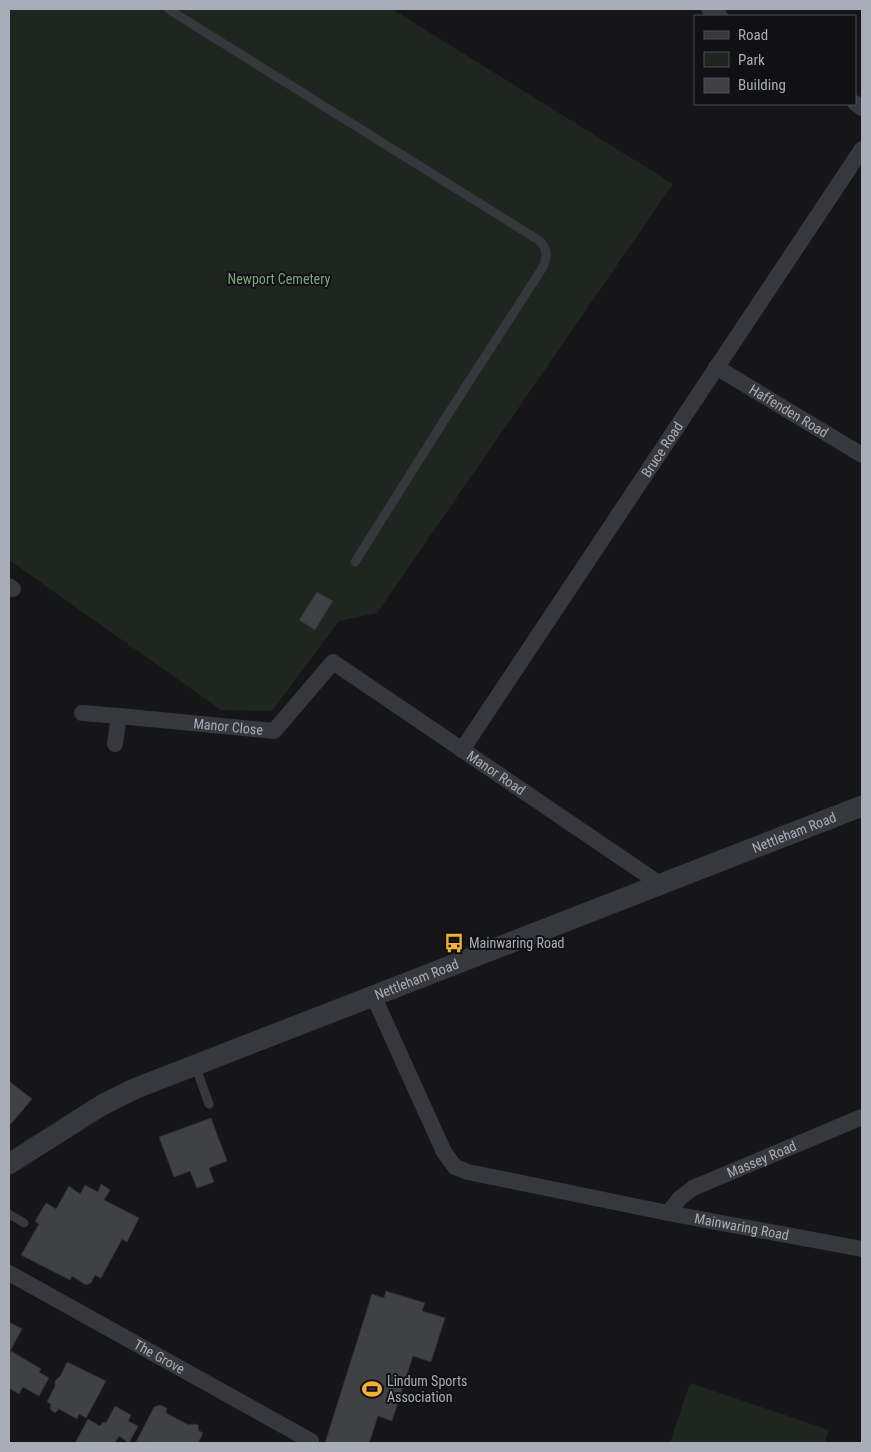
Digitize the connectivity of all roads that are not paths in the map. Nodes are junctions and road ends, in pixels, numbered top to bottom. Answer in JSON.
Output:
{"nodes":[{"id":1,"x":168,"y":9,"type":"edge"},
{"id":2,"x":862,"y":149,"type":"edge"},
{"id":3,"x":716,"y":367,"type":"junction"},
{"id":4,"x":862,"y":455,"type":"edge"},
{"id":5,"x":355,"y":562,"type":"dead end"},
{"id":6,"x":333,"y":662,"type":"joint"},
{"id":7,"x":82,"y":713,"type":"dead end"},
{"id":8,"x":119,"y":716,"type":"junction"},
{"id":9,"x":115,"y":744,"type":"dead end"},
{"id":10,"x":462,"y":750,"type":"junction"},
{"id":11,"x":862,"y":806,"type":"edge"},
{"id":12,"x":660,"y":884,"type":"junction"},
{"id":13,"x":372,"y":995,"type":"junction"},
{"id":14,"x":195,"y":1065,"type":"junction"},
{"id":15,"x":209,"y":1104,"type":"dead end"},
{"id":16,"x":862,"y":1117,"type":"edge"},
{"id":17,"x":9,"y":1164,"type":"edge"},
{"id":18,"x":668,"y":1213,"type":"junction"},
{"id":19,"x":9,"y":1214,"type":"edge"},
{"id":20,"x":24,"y":1223,"type":"dead end"},
{"id":21,"x":862,"y":1250,"type":"edge"},
{"id":22,"x":9,"y":1274,"type":"edge"},
{"id":23,"x":311,"y":1441,"type":"dead end"}],
"edges":[{"from":1,"to":5,"type":"lane"},
{"from":2,"to":3,"type":"street","name":"Bruce Road"},
{"from":3,"to":4,"type":"street","name":"Haffenden Road"},
{"from":3,"to":10,"type":"street","name":"Bruce Road"},
{"from":6,"to":8,"type":"street","name":"Manor Close"},
{"from":6,"to":10,"type":"street","name":"Manor Road"},
{"from":7,"to":8,"type":"street"},
{"from":8,"to":9,"type":"street"},
{"from":10,"to":12,"type":"street","name":"Manor Road"},
{"from":11,"to":12,"type":"street","name":"Nettleham Road"},
{"from":12,"to":13,"type":"street","name":"Nettleham Road"},
{"from":13,"to":14,"type":"street","name":"Nettleham Road"},
{"from":13,"to":18,"type":"street","name":"Mainwaring Road"},
{"from":14,"to":15,"type":"lane"},
{"from":14,"to":17,"type":"street","name":"Nettleham Road"},
{"from":16,"to":18,"type":"street","name":"Massey Road"},
{"from":18,"to":21,"type":"street","name":"Mainwaring Road"},
{"from":19,"to":20,"type":"lane"},
{"from":22,"to":23,"type":"street","name":"The Grove"}]}
